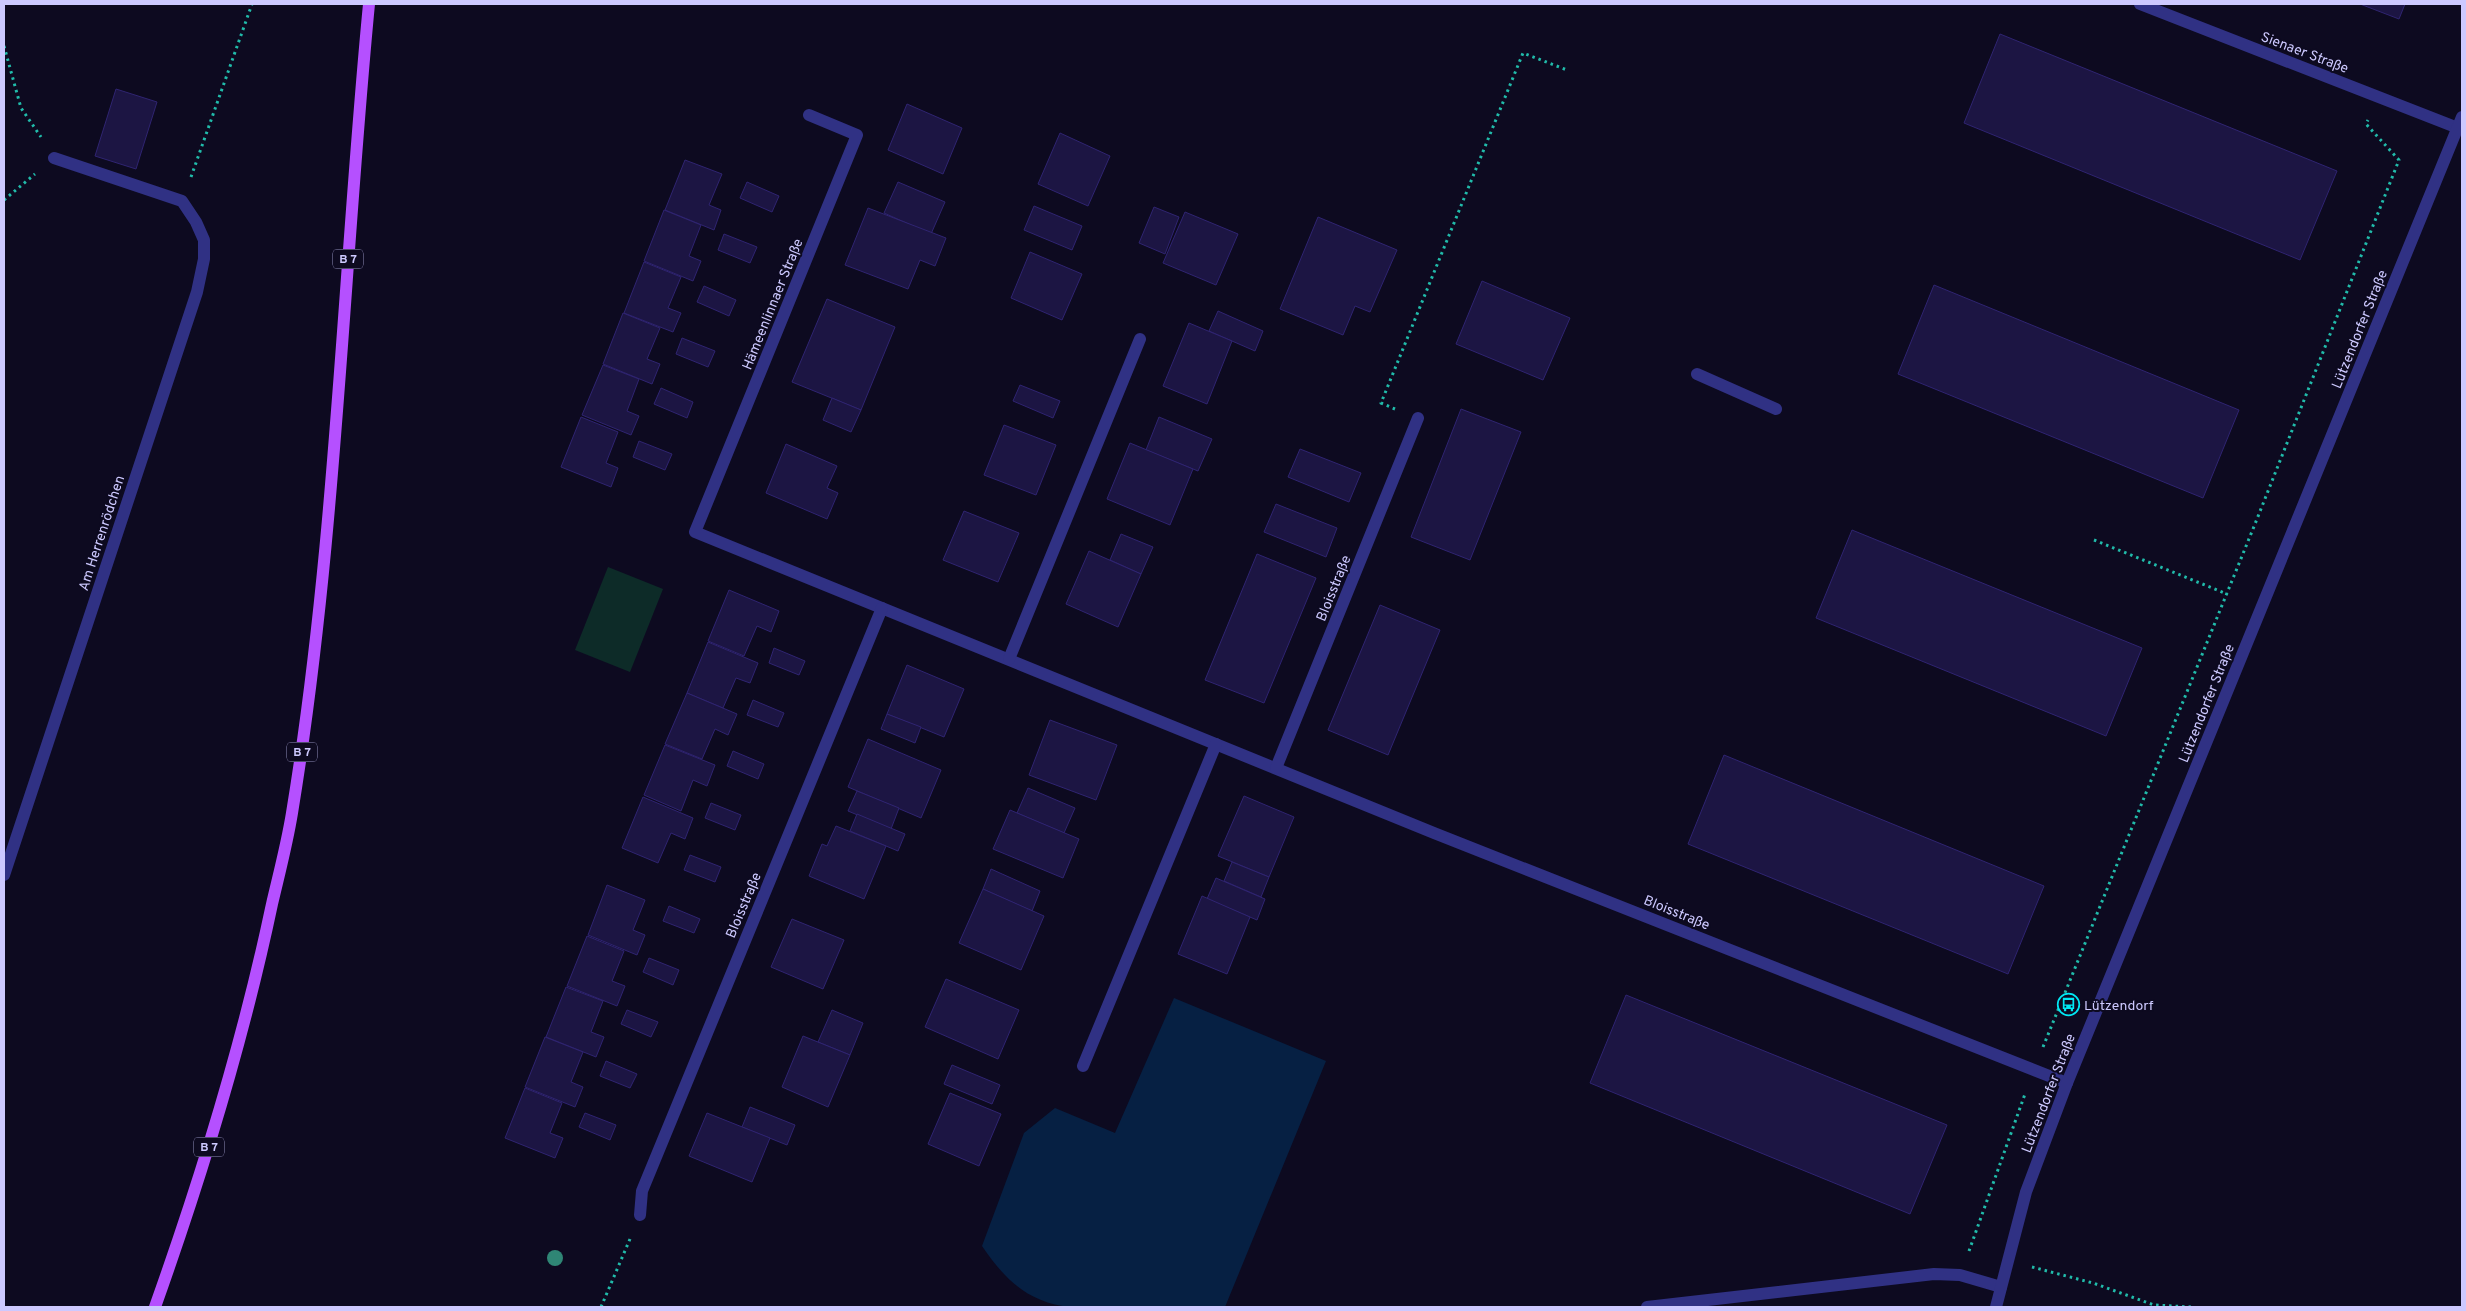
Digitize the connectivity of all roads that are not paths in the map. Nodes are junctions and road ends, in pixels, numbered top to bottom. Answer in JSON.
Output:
{"nodes":[{"id":1,"x":369,"y":4,"type":"edge"},
{"id":2,"x":2140,"y":4,"type":"edge"},
{"id":3,"x":809,"y":115,"type":"dead end"},
{"id":4,"x":2460,"y":123,"type":"edge"},
{"id":5,"x":54,"y":158,"type":"road end"},
{"id":6,"x":1140,"y":339,"type":"dead end"},
{"id":7,"x":1697,"y":374,"type":"dead end"},
{"id":8,"x":1776,"y":409,"type":"dead end"},
{"id":9,"x":1418,"y":418,"type":"road end"},
{"id":10,"x":695,"y":532,"type":"joint"},
{"id":11,"x":882,"y":608,"type":"junction"},
{"id":12,"x":1009,"y":659,"type":"junction"},
{"id":13,"x":1216,"y":744,"type":"junction"},
{"id":14,"x":1276,"y":768,"type":"junction"},
{"id":15,"x":4,"y":875,"type":"edge"},
{"id":16,"x":1083,"y":1066,"type":"dead end"},
{"id":17,"x":2067,"y":1083,"type":"junction"},
{"id":18,"x":640,"y":1215,"type":"road end"},
{"id":19,"x":2001,"y":1287,"type":"junction"},
{"id":20,"x":155,"y":1307,"type":"edge"},
{"id":21,"x":1647,"y":1307,"type":"edge"},
{"id":22,"x":1996,"y":1307,"type":"edge"}],
"edges":[{"from":1,"to":20,"type":"main road","number":"B 7"},
{"from":2,"to":4,"type":"street","name":"Sienaer Straße"},
{"from":3,"to":10,"type":"street","name":"Hämeenlinnaer Straße"},
{"from":4,"to":17,"type":"street","name":"Lützendorfer Straße"},
{"from":5,"to":15,"type":"street","name":"Am Herrenrödchen"},
{"from":6,"to":12,"type":"street"},
{"from":7,"to":8,"type":"street"},
{"from":9,"to":14,"type":"street","name":"Bloisstraße"},
{"from":10,"to":11,"type":"street","name":"Bloisstraße"},
{"from":11,"to":12,"type":"street","name":"Bloisstraße"},
{"from":11,"to":18,"type":"street","name":"Bloisstraße"},
{"from":12,"to":13,"type":"street","name":"Bloisstraße"},
{"from":13,"to":14,"type":"street","name":"Bloisstraße"},
{"from":13,"to":16,"type":"street"},
{"from":14,"to":17,"type":"street","name":"Bloisstraße"},
{"from":17,"to":19,"type":"street","name":"Lützendorfer Straße"},
{"from":19,"to":21,"type":"street"},
{"from":19,"to":22,"type":"street","name":"Lützendorfer Straße"}]}
